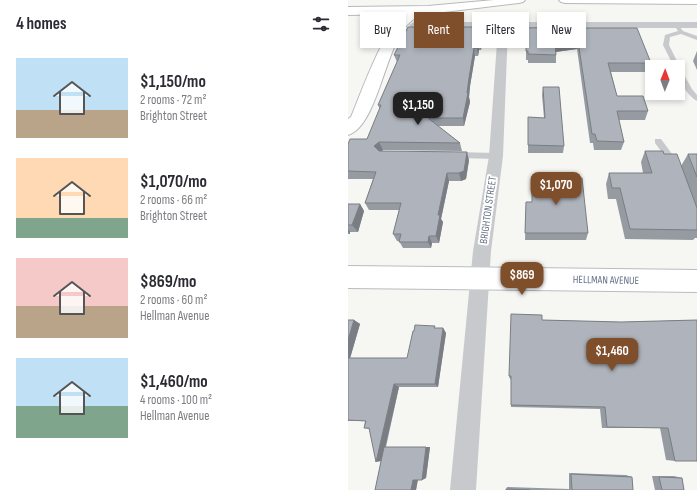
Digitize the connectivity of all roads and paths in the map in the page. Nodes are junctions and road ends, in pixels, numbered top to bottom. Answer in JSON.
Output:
{"nodes":[{"id":1,"x":348,"y":0,"type":"edge"},
{"id":2,"x":414,"y":0,"type":"edge"},
{"id":3,"x":519,"y":0,"type":"edge"},
{"id":4,"x":565,"y":0,"type":"edge"},
{"id":5,"x":697,"y":1,"type":"edge"},
{"id":6,"x":428,"y":10,"type":"junction"},
{"id":7,"x":348,"y":12,"type":"edge"},
{"id":8,"x":529,"y":25,"type":"edge"},
{"id":9,"x":697,"y":25,"type":"edge"},
{"id":10,"x":679,"y":28,"type":"junction"},
{"id":11,"x":697,"y":38,"type":"edge"},
{"id":12,"x":502,"y":48,"type":"edge"},
{"id":13,"x":674,"y":60,"type":"edge"},
{"id":14,"x":685,"y":82,"type":"edge"},
{"id":15,"x":697,"y":99,"type":"edge"},
{"id":16,"x":348,"y":112,"type":"edge"},
{"id":17,"x":348,"y":129,"type":"edge"},
{"id":18,"x":658,"y":141,"type":"dead end"},
{"id":19,"x":451,"y":155,"type":"edge"},
{"id":20,"x":496,"y":156,"type":"junction"},
{"id":21,"x":679,"y":175,"type":"edge"},
{"id":22,"x":348,"y":277,"type":"edge"},
{"id":23,"x":480,"y":278,"type":"junction"},
{"id":24,"x":697,"y":281,"type":"edge"},
{"id":25,"x":463,"y":490,"type":"edge"}],
"edges":[{"from":1,"to":2,"type":"main road"},
{"from":3,"to":6,"type":"main road"},
{"from":4,"to":5,"type":"main road"},
{"from":6,"to":7,"type":"main road"},
{"from":6,"to":17,"type":"main road"},
{"from":7,"to":16,"type":"main road"},
{"from":8,"to":10,"type":"street"},
{"from":9,"to":10,"type":"street"},
{"from":10,"to":11,"type":"lane"},
{"from":10,"to":13,"type":"lane"},
{"from":12,"to":20,"type":"street","name":"BRIGHTON STREET"},
{"from":14,"to":15,"type":"lane"},
{"from":18,"to":21,"type":"lane"},
{"from":19,"to":20,"type":"lane"},
{"from":20,"to":23,"type":"street","name":"BRIGHTON STREET"},
{"from":22,"to":23,"type":"main road","name":"HELLMAN AVENUE"},
{"from":23,"to":24,"type":"main road","name":"HELLMAN AVENUE"},
{"from":23,"to":25,"type":"street","name":"BRIGHTON STREET"}]}
